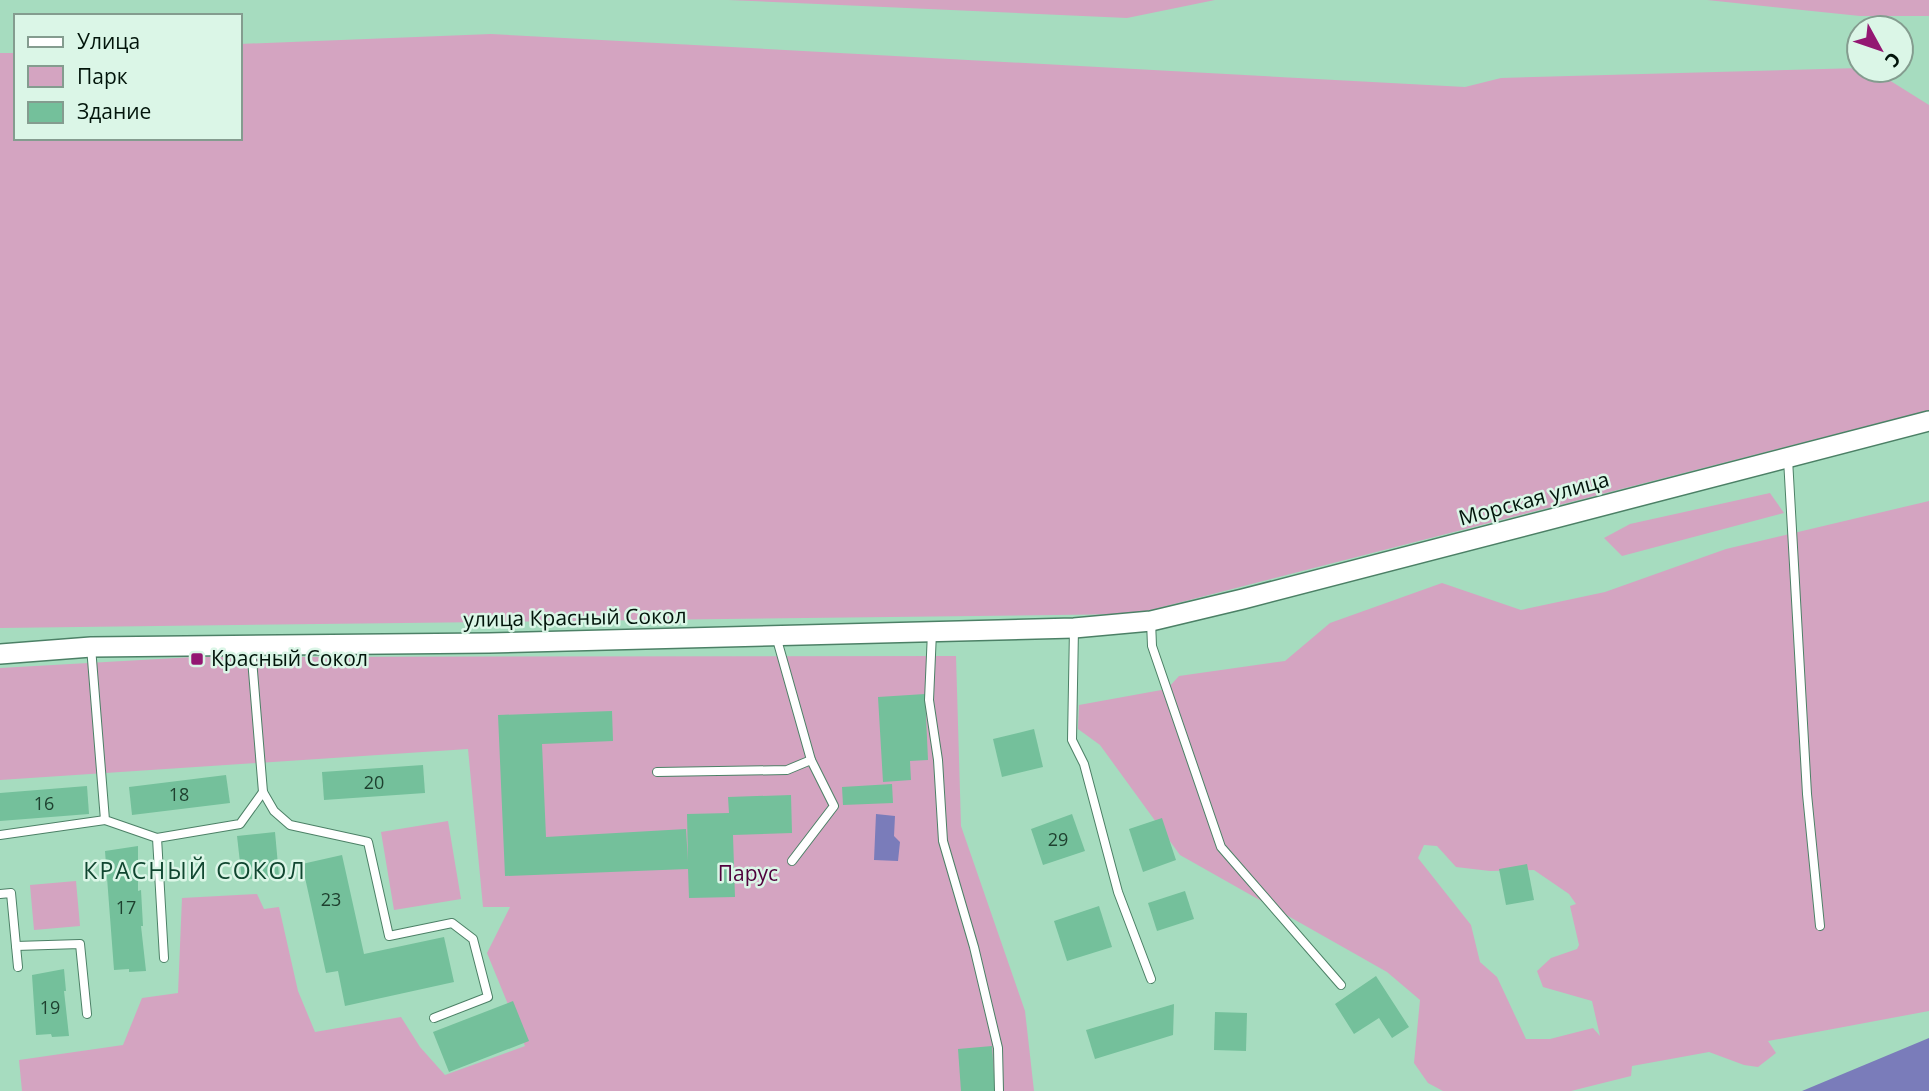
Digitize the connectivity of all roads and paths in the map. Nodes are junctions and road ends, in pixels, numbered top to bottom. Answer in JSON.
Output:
{"nodes":[{"id":1,"x":1929,"y":421,"type":"edge"},
{"id":2,"x":1788,"y":456,"type":"junction"},
{"id":3,"x":1151,"y":621,"type":"junction"},
{"id":4,"x":1074,"y":628,"type":"junction"},
{"id":5,"x":932,"y":632,"type":"junction"},
{"id":6,"x":776,"y":636,"type":"junction"},
{"id":7,"x":251,"y":644,"type":"junction"},
{"id":8,"x":91,"y":647,"type":"junction"},
{"id":9,"x":0,"y":654,"type":"edge"},
{"id":10,"x":811,"y":760,"type":"junction"},
{"id":11,"x":657,"y":772,"type":"dead end"},
{"id":12,"x":263,"y":792,"type":"junction"},
{"id":13,"x":105,"y":820,"type":"junction"},
{"id":14,"x":0,"y":835,"type":"edge"},
{"id":15,"x":157,"y":838,"type":"junction"},
{"id":16,"x":792,"y":861,"type":"dead end"},
{"id":17,"x":0,"y":894,"type":"edge"},
{"id":18,"x":1820,"y":926,"type":"dead end"},
{"id":19,"x":16,"y":946,"type":"junction"},
{"id":20,"x":164,"y":958,"type":"dead end"},
{"id":21,"x":18,"y":967,"type":"dead end"},
{"id":22,"x":1151,"y":979,"type":"dead end"},
{"id":23,"x":1341,"y":985,"type":"dead end"},
{"id":24,"x":87,"y":1014,"type":"dead end"},
{"id":25,"x":434,"y":1018,"type":"dead end"},
{"id":26,"x":999,"y":1091,"type":"edge"}],
"edges":[{"from":1,"to":2,"type":"street","name":"Морская улица"},
{"from":2,"to":3,"type":"street","name":"Морская улица"},
{"from":2,"to":18,"type":"lane"},
{"from":3,"to":4,"type":"street","name":"улица Красный Сокол"},
{"from":3,"to":23,"type":"lane"},
{"from":4,"to":5,"type":"street","name":"улица Красный Сокол"},
{"from":4,"to":22,"type":"lane"},
{"from":5,"to":6,"type":"street","name":"улица Красный Сокол"},
{"from":5,"to":26,"type":"lane"},
{"from":6,"to":7,"type":"street","name":"улица Красный Сокол"},
{"from":6,"to":10,"type":"lane"},
{"from":7,"to":8,"type":"street","name":"улица Красный Сокол"},
{"from":7,"to":12,"type":"lane"},
{"from":8,"to":9,"type":"street","name":"улица Красный Сокол"},
{"from":8,"to":13,"type":"lane"},
{"from":10,"to":11,"type":"lane"},
{"from":10,"to":16,"type":"lane"},
{"from":12,"to":15,"type":"lane"},
{"from":12,"to":25,"type":"lane"},
{"from":13,"to":14,"type":"lane"},
{"from":13,"to":15,"type":"lane"},
{"from":15,"to":20,"type":"lane"},
{"from":17,"to":19,"type":"lane"},
{"from":19,"to":21,"type":"lane"},
{"from":19,"to":24,"type":"lane"}]}
